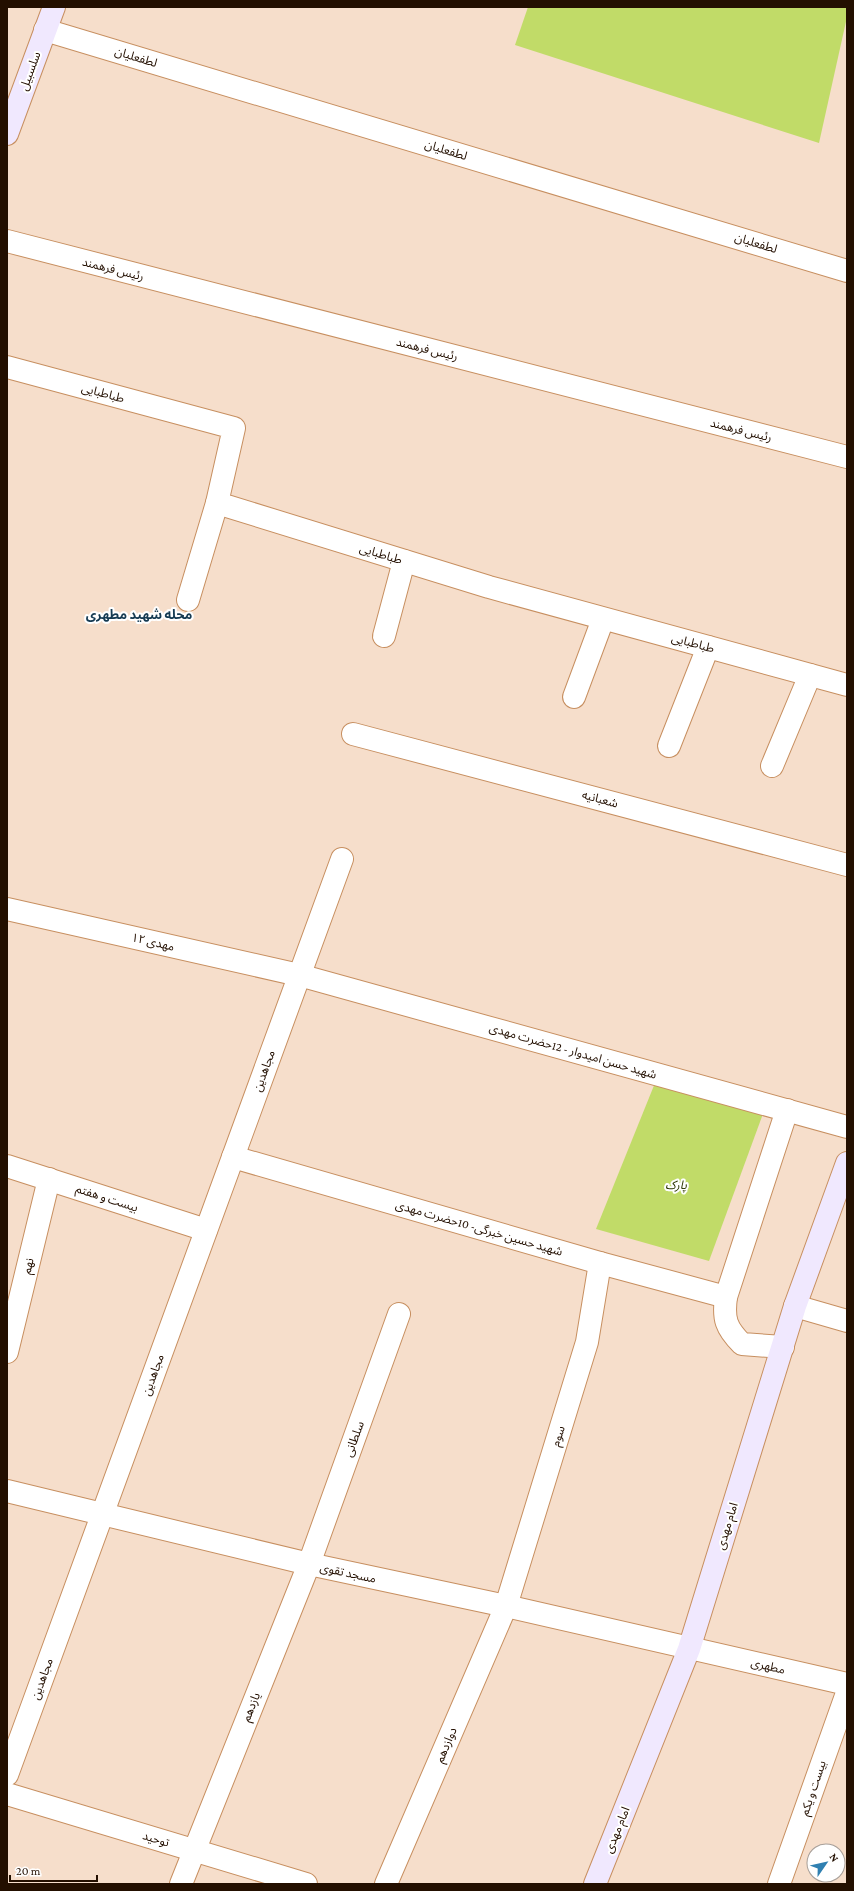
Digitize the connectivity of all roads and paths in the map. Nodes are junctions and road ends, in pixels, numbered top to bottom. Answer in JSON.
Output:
{"nodes":[{"id":1,"x":54,"y":7,"type":"edge"},
{"id":2,"x":45,"y":30,"type":"junction"},
{"id":3,"x":7,"y":134,"type":"edge"},
{"id":4,"x":7,"y":242,"type":"edge"},
{"id":5,"x":847,"y":271,"type":"edge"},
{"id":6,"x":7,"y":367,"type":"edge"},
{"id":7,"x":847,"y":457,"type":"edge"},
{"id":8,"x":217,"y":503,"type":"junction"},
{"id":9,"x":404,"y":561,"type":"junction"},
{"id":10,"x":188,"y":600,"type":"dead end"},
{"id":11,"x":603,"y":619,"type":"junction"},
{"id":12,"x":384,"y":636,"type":"dead end"},
{"id":13,"x":708,"y":647,"type":"junction"},
{"id":14,"x":810,"y":675,"type":"junction"},
{"id":15,"x":847,"y":685,"type":"edge"},
{"id":16,"x":574,"y":696,"type":"dead end"},
{"id":17,"x":353,"y":734,"type":"dead end"},
{"id":18,"x":669,"y":746,"type":"dead end"},
{"id":19,"x":772,"y":766,"type":"dead end"},
{"id":20,"x":342,"y":859,"type":"dead end"},
{"id":21,"x":847,"y":865,"type":"edge"},
{"id":22,"x":7,"y":909,"type":"edge"},
{"id":23,"x":299,"y":975,"type":"junction"},
{"id":24,"x":787,"y":1110,"type":"junction"},
{"id":25,"x":847,"y":1127,"type":"edge"},
{"id":26,"x":233,"y":1157,"type":"junction"},
{"id":27,"x":847,"y":1164,"type":"edge"},
{"id":28,"x":7,"y":1166,"type":"edge"},
{"id":29,"x":49,"y":1179,"type":"junction"},
{"id":30,"x":206,"y":1230,"type":"junction"},
{"id":31,"x":600,"y":1262,"type":"junction"},
{"id":32,"x":726,"y":1297,"type":"junction"},
{"id":33,"x":795,"y":1306,"type":"junction"},
{"id":34,"x":399,"y":1314,"type":"dead end"},
{"id":35,"x":847,"y":1321,"type":"edge"},
{"id":36,"x":783,"y":1347,"type":"junction"},
{"id":37,"x":7,"y":1352,"type":"edge"},
{"id":38,"x":7,"y":1491,"type":"edge"},
{"id":39,"x":102,"y":1514,"type":"junction"},
{"id":40,"x":309,"y":1564,"type":"junction"},
{"id":41,"x":506,"y":1606,"type":"junction"},
{"id":42,"x":689,"y":1649,"type":"junction"},
{"id":43,"x":847,"y":1684,"type":"edge"},
{"id":44,"x":847,"y":1693,"type":"edge"},
{"id":45,"x":7,"y":1775,"type":"edge"},
{"id":46,"x":7,"y":1794,"type":"edge"},
{"id":47,"x":194,"y":1850,"type":"junction"},
{"id":48,"x":181,"y":1884,"type":"edge"},
{"id":49,"x":306,"y":1884,"type":"edge"},
{"id":50,"x":386,"y":1884,"type":"edge"},
{"id":51,"x":595,"y":1884,"type":"edge"},
{"id":52,"x":779,"y":1884,"type":"edge"}],
"edges":[{"from":1,"to":2,"type":"main road","name":"سلسبیل"},
{"from":2,"to":3,"type":"main road","name":"سلسبیل"},
{"from":2,"to":5,"type":"street","name":"لطفعلیان"},
{"from":4,"to":7,"type":"street","name":"رئیس فرهمند"},
{"from":6,"to":8,"type":"street","name":"طباطبایی"},
{"from":8,"to":9,"type":"street","name":"طباطبایی"},
{"from":8,"to":10,"type":"street"},
{"from":9,"to":11,"type":"street","name":"طباطبایی"},
{"from":9,"to":12,"type":"street"},
{"from":11,"to":13,"type":"street","name":"طباطبایی"},
{"from":11,"to":16,"type":"street"},
{"from":13,"to":14,"type":"street","name":"طباطبایی"},
{"from":13,"to":18,"type":"street"},
{"from":14,"to":15,"type":"street","name":"طباطبایی"},
{"from":14,"to":19,"type":"street"},
{"from":17,"to":21,"type":"street","name":"شعبانیه"},
{"from":20,"to":23,"type":"street","name":"مجاهدین"},
{"from":22,"to":23,"type":"street","name":"مهدی ۱۲"},
{"from":23,"to":24,"type":"street","name":"شهید حسن امیدوار - 12حضرت مهدی"},
{"from":23,"to":26,"type":"street","name":"مجاهدین"},
{"from":24,"to":25,"type":"street","name":"شهید حسن امیدوار - 12حضرت مهدی"},
{"from":24,"to":32,"type":"street"},
{"from":26,"to":30,"type":"street","name":"مجاهدین"},
{"from":26,"to":31,"type":"street","name":"شهید حسین خبرگی- 10حضرت مهدی"},
{"from":27,"to":33,"type":"main road","name":"امام مهدی"},
{"from":28,"to":29,"type":"street","name":"بیست و هفتم"},
{"from":29,"to":30,"type":"street","name":"بیست و هفتم"},
{"from":29,"to":37,"type":"street","name":"نهم"},
{"from":30,"to":39,"type":"street","name":"مجاهدین"},
{"from":31,"to":32,"type":"street","name":"شهید حسین خبرگی- 10حضرت مهدی"},
{"from":31,"to":41,"type":"street","name":"سوم"},
{"from":32,"to":36,"type":"street"},
{"from":33,"to":35,"type":"street"},
{"from":33,"to":36,"type":"main road","name":"امام مهدی"},
{"from":34,"to":40,"type":"street","name":"سلطانی"},
{"from":36,"to":42,"type":"main road","name":"امام مهدی"},
{"from":38,"to":39,"type":"street","name":"مسجد تقوی"},
{"from":39,"to":40,"type":"street","name":"مسجد تقوی"},
{"from":39,"to":45,"type":"street","name":"مجاهدین"},
{"from":40,"to":41,"type":"street","name":"مسجد تقوی"},
{"from":40,"to":47,"type":"street","name":"یازدهم"},
{"from":41,"to":42,"type":"street","name":"مسجد تقوی"},
{"from":41,"to":50,"type":"street","name":"دوازدهم"},
{"from":42,"to":43,"type":"street","name":"مطهری"},
{"from":42,"to":51,"type":"main road","name":"امام مهدی"},
{"from":44,"to":52,"type":"street","name":"بیست و یکم"},
{"from":46,"to":47,"type":"street","name":"توحید"},
{"from":47,"to":48,"type":"street","name":"یازدهم"},
{"from":47,"to":49,"type":"street","name":"توحید"}]}
